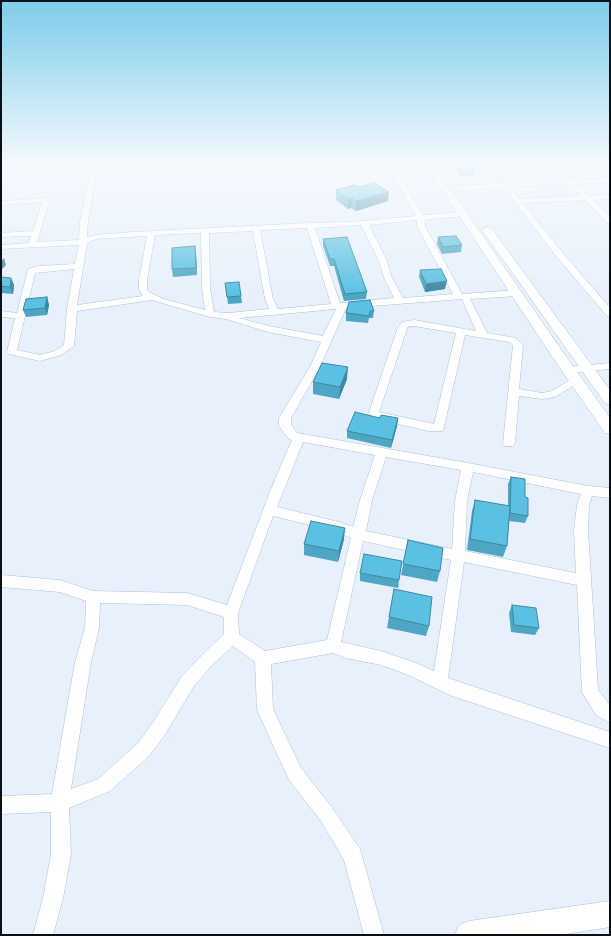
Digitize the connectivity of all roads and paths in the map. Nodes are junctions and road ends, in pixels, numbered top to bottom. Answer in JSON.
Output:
{"nodes":[{"id":1,"x":44,"y":208,"type":"edge"},
{"id":2,"x":88,"y":208,"type":"edge"},
{"id":3,"x":414,"y":208,"type":"edge"},
{"id":4,"x":459,"y":208,"type":"edge"},
{"id":5,"x":471,"y":208,"type":"edge"},
{"id":6,"x":522,"y":208,"type":"edge"},
{"id":7,"x":597,"y":208,"type":"edge"},
{"id":8,"x":463,"y":214,"type":"junction"},
{"id":9,"x":421,"y":219,"type":"junction"},
{"id":10,"x":610,"y":221,"type":"edge"},
{"id":11,"x":364,"y":222,"type":"junction"},
{"id":12,"x":310,"y":224,"type":"junction"},
{"id":13,"x":256,"y":227,"type":"junction"},
{"id":14,"x":205,"y":230,"type":"junction"},
{"id":15,"x":36,"y":233,"type":"junction"},
{"id":16,"x":151,"y":233,"type":"junction"},
{"id":17,"x":1,"y":235,"type":"edge"},
{"id":18,"x":83,"y":242,"type":"junction"},
{"id":19,"x":32,"y":245,"type":"junction"},
{"id":20,"x":1,"y":247,"type":"edge"},
{"id":21,"x":79,"y":266,"type":"junction"},
{"id":22,"x":517,"y":294,"type":"junction"},
{"id":23,"x":462,"y":297,"type":"junction"},
{"id":24,"x":151,"y":298,"type":"junction"},
{"id":25,"x":400,"y":301,"type":"junction"},
{"id":26,"x":339,"y":306,"type":"junction"},
{"id":27,"x":72,"y":309,"type":"junction"},
{"id":28,"x":274,"y":311,"type":"junction"},
{"id":29,"x":1,"y":314,"type":"edge"},
{"id":30,"x":210,"y":314,"type":"junction"},
{"id":31,"x":610,"y":314,"type":"edge"},
{"id":32,"x":221,"y":315,"type":"junction"},
{"id":33,"x":20,"y":316,"type":"junction"},
{"id":34,"x":461,"y":331,"type":"junction"},
{"id":35,"x":483,"y":334,"type":"junction"},
{"id":36,"x":326,"y":340,"type":"junction"},
{"id":37,"x":1,"y":349,"type":"edge"},
{"id":38,"x":12,"y":352,"type":"junction"},
{"id":39,"x":610,"y":366,"type":"edge"},
{"id":40,"x":587,"y":368,"type":"junction"},
{"id":41,"x":568,"y":370,"type":"junction"},
{"id":42,"x":576,"y":381,"type":"junction"},
{"id":43,"x":514,"y":392,"type":"junction"},
{"id":44,"x":610,"y":400,"type":"edge"},
{"id":45,"x":610,"y":429,"type":"edge"},
{"id":46,"x":298,"y":436,"type":"junction"},
{"id":47,"x":509,"y":442,"type":"dead end"},
{"id":48,"x":382,"y":451,"type":"junction"},
{"id":49,"x":468,"y":467,"type":"junction"},
{"id":50,"x":588,"y":491,"type":"junction"},
{"id":51,"x":610,"y":493,"type":"edge"},
{"id":52,"x":269,"y":510,"type":"junction"},
{"id":53,"x":358,"y":535,"type":"junction"},
{"id":54,"x":458,"y":556,"type":"junction"},
{"id":55,"x":1,"y":580,"type":"edge"},
{"id":56,"x":584,"y":580,"type":"junction"},
{"id":57,"x":93,"y":597,"type":"junction"},
{"id":58,"x":230,"y":613,"type":"junction"},
{"id":59,"x":232,"y":637,"type":"junction"},
{"id":60,"x":333,"y":646,"type":"junction"},
{"id":61,"x":263,"y":658,"type":"junction"},
{"id":62,"x":440,"y":682,"type":"junction"},
{"id":63,"x":610,"y":715,"type":"edge"},
{"id":64,"x":610,"y":740,"type":"edge"},
{"id":65,"x":60,"y":803,"type":"junction"},
{"id":66,"x":1,"y":805,"type":"edge"},
{"id":67,"x":610,"y":914,"type":"edge"},
{"id":68,"x":43,"y":935,"type":"edge"},
{"id":69,"x":374,"y":935,"type":"edge"},
{"id":70,"x":469,"y":935,"type":"edge"}],
"edges":[{"from":1,"to":15,"type":"street"},
{"from":2,"to":18,"type":"street"},
{"from":3,"to":9,"type":"street"},
{"from":4,"to":8,"type":"street"},
{"from":5,"to":40,"type":"street"},
{"from":6,"to":31,"type":"street"},
{"from":7,"to":10,"type":"street"},
{"from":8,"to":9,"type":"street"},
{"from":8,"to":22,"type":"street"},
{"from":9,"to":11,"type":"street"},
{"from":9,"to":23,"type":"street"},
{"from":11,"to":12,"type":"street"},
{"from":11,"to":25,"type":"street"},
{"from":12,"to":13,"type":"street"},
{"from":12,"to":26,"type":"street"},
{"from":13,"to":14,"type":"street"},
{"from":13,"to":28,"type":"street"},
{"from":14,"to":16,"type":"street"},
{"from":14,"to":30,"type":"street"},
{"from":15,"to":17,"type":"street"},
{"from":15,"to":19,"type":"street"},
{"from":16,"to":18,"type":"street"},
{"from":16,"to":24,"type":"street"},
{"from":18,"to":19,"type":"street"},
{"from":18,"to":21,"type":"street"},
{"from":19,"to":20,"type":"street"},
{"from":21,"to":27,"type":"street"},
{"from":21,"to":33,"type":"street"},
{"from":22,"to":23,"type":"street"},
{"from":22,"to":41,"type":"street"},
{"from":23,"to":25,"type":"street"},
{"from":23,"to":35,"type":"street"},
{"from":24,"to":27,"type":"street"},
{"from":24,"to":30,"type":"street"},
{"from":25,"to":26,"type":"street"},
{"from":26,"to":28,"type":"street"},
{"from":26,"to":36,"type":"street"},
{"from":27,"to":38,"type":"street"},
{"from":28,"to":32,"type":"street"},
{"from":29,"to":33,"type":"street"},
{"from":30,"to":32,"type":"street"},
{"from":32,"to":36,"type":"street"},
{"from":33,"to":38,"type":"street"},
{"from":34,"to":34,"type":"street"},
{"from":34,"to":35,"type":"street"},
{"from":35,"to":43,"type":"street"},
{"from":36,"to":46,"type":"street"},
{"from":37,"to":38,"type":"street"},
{"from":39,"to":40,"type":"street"},
{"from":40,"to":41,"type":"street"},
{"from":40,"to":44,"type":"street"},
{"from":41,"to":42,"type":"street"},
{"from":42,"to":43,"type":"street"},
{"from":42,"to":45,"type":"street"},
{"from":43,"to":47,"type":"street"},
{"from":46,"to":48,"type":"street"},
{"from":46,"to":52,"type":"street"},
{"from":48,"to":49,"type":"street"},
{"from":48,"to":53,"type":"street"},
{"from":49,"to":50,"type":"street"},
{"from":49,"to":54,"type":"street"},
{"from":50,"to":51,"type":"street"},
{"from":50,"to":56,"type":"street"},
{"from":52,"to":53,"type":"street"},
{"from":52,"to":58,"type":"street"},
{"from":53,"to":54,"type":"street"},
{"from":53,"to":60,"type":"street"},
{"from":54,"to":56,"type":"street"},
{"from":54,"to":62,"type":"street"},
{"from":55,"to":57,"type":"street"},
{"from":56,"to":63,"type":"street"},
{"from":57,"to":58,"type":"street"},
{"from":57,"to":65,"type":"street"},
{"from":58,"to":59,"type":"street"},
{"from":59,"to":61,"type":"street"},
{"from":59,"to":65,"type":"street"},
{"from":60,"to":61,"type":"street"},
{"from":60,"to":62,"type":"street"},
{"from":61,"to":69,"type":"street"},
{"from":62,"to":64,"type":"street"},
{"from":65,"to":66,"type":"street"},
{"from":65,"to":68,"type":"street"},
{"from":67,"to":70,"type":"street"}]}
